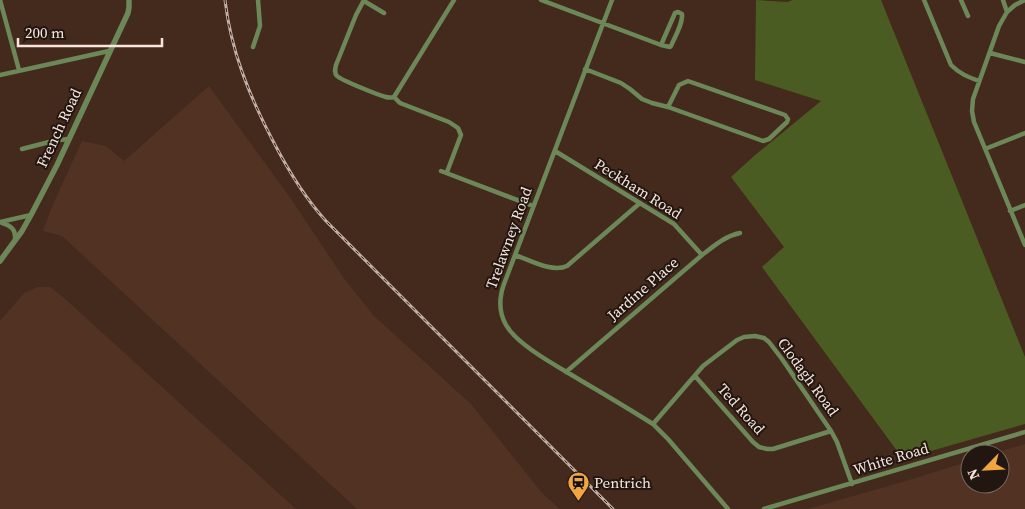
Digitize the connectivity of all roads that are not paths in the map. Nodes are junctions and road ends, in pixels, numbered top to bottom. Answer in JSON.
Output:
{"nodes":[{"id":1,"x":0,"y":0,"type":"edge"},
{"id":2,"x":128,"y":0,"type":"edge"},
{"id":3,"x":258,"y":0,"type":"edge"},
{"id":4,"x":364,"y":0,"type":"edge"},
{"id":5,"x":454,"y":0,"type":"edge"},
{"id":6,"x":541,"y":0,"type":"edge"},
{"id":7,"x":612,"y":0,"type":"edge"},
{"id":8,"x":924,"y":0,"type":"edge"},
{"id":9,"x":961,"y":0,"type":"edge"},
{"id":10,"x":1003,"y":0,"type":"edge"},
{"id":11,"x":1025,"y":0,"type":"edge"},
{"id":12,"x":1007,"y":12,"type":"junction"},
{"id":13,"x":384,"y":13,"type":"dead end"},
{"id":14,"x":968,"y":16,"type":"dead end"},
{"id":15,"x":602,"y":23,"type":"junction"},
{"id":16,"x":661,"y":45,"type":"junction"},
{"id":17,"x":253,"y":47,"type":"dead end"},
{"id":18,"x":109,"y":52,"type":"junction"},
{"id":19,"x":990,"y":53,"type":"junction"},
{"id":20,"x":1025,"y":62,"type":"edge"},
{"id":21,"x":585,"y":69,"type":"junction"},
{"id":22,"x":19,"y":70,"type":"junction"},
{"id":23,"x":0,"y":75,"type":"edge"},
{"id":24,"x":979,"y":81,"type":"junction"},
{"id":25,"x":394,"y":97,"type":"junction"},
{"id":26,"x":668,"y":107,"type":"junction"},
{"id":27,"x":1025,"y":133,"type":"edge"},
{"id":28,"x":68,"y":139,"type":"junction"},
{"id":29,"x":22,"y":149,"type":"dead end"},
{"id":30,"x":985,"y":149,"type":"junction"},
{"id":31,"x":554,"y":151,"type":"junction"},
{"id":32,"x":441,"y":171,"type":"dead end"},
{"id":33,"x":447,"y":172,"type":"junction"},
{"id":34,"x":640,"y":203,"type":"junction"},
{"id":35,"x":1025,"y":205,"type":"edge"},
{"id":36,"x":533,"y":206,"type":"junction"},
{"id":37,"x":1010,"y":211,"type":"junction"},
{"id":38,"x":32,"y":215,"type":"junction"},
{"id":39,"x":0,"y":222,"type":"edge"},
{"id":40,"x":740,"y":232,"type":"dead end"},
{"id":41,"x":14,"y":242,"type":"junction"},
{"id":42,"x":1025,"y":245,"type":"edge"},
{"id":43,"x":515,"y":255,"type":"junction"},
{"id":44,"x":702,"y":255,"type":"junction"},
{"id":45,"x":0,"y":262,"type":"edge"},
{"id":46,"x":566,"y":372,"type":"junction"},
{"id":47,"x":696,"y":376,"type":"junction"},
{"id":48,"x":653,"y":424,"type":"junction"},
{"id":49,"x":831,"y":431,"type":"junction"},
{"id":50,"x":1025,"y":432,"type":"edge"},
{"id":51,"x":852,"y":484,"type":"junction"},
{"id":52,"x":728,"y":509,"type":"edge"},
{"id":53,"x":764,"y":509,"type":"edge"}],
"edges":[{"from":1,"to":22,"type":"street"},
{"from":2,"to":18,"type":"street","name":"French Road"},
{"from":3,"to":17,"type":"street"},
{"from":4,"to":13,"type":"street"},
{"from":4,"to":25,"type":"street"},
{"from":5,"to":25,"type":"street"},
{"from":6,"to":15,"type":"street"},
{"from":7,"to":15,"type":"street","name":"Trelawney Road"},
{"from":8,"to":24,"type":"street"},
{"from":9,"to":14,"type":"street"},
{"from":10,"to":12,"type":"street"},
{"from":11,"to":12,"type":"street"},
{"from":12,"to":19,"type":"street"},
{"from":15,"to":16,"type":"street"},
{"from":15,"to":21,"type":"street","name":"Trelawney Road"},
{"from":16,"to":16,"type":"street"},
{"from":18,"to":22,"type":"street"},
{"from":18,"to":28,"type":"street","name":"French Road"},
{"from":19,"to":20,"type":"street"},
{"from":19,"to":24,"type":"street"},
{"from":21,"to":26,"type":"street"},
{"from":21,"to":31,"type":"street","name":"Trelawney Road"},
{"from":22,"to":23,"type":"street"},
{"from":24,"to":30,"type":"street"},
{"from":25,"to":33,"type":"street"},
{"from":26,"to":26,"type":"street"},
{"from":27,"to":30,"type":"street"},
{"from":28,"to":29,"type":"street"},
{"from":28,"to":38,"type":"street","name":"French Road"},
{"from":30,"to":37,"type":"street"},
{"from":31,"to":34,"type":"street","name":"Peckham Road"},
{"from":31,"to":36,"type":"street","name":"Trelawney Road"},
{"from":32,"to":33,"type":"street"},
{"from":33,"to":36,"type":"street"},
{"from":34,"to":43,"type":"street"},
{"from":34,"to":44,"type":"street","name":"Peckham Road"},
{"from":35,"to":37,"type":"street"},
{"from":36,"to":43,"type":"street","name":"Trelawney Road"},
{"from":37,"to":42,"type":"street"},
{"from":38,"to":39,"type":"street"},
{"from":38,"to":41,"type":"street","name":"French Road"},
{"from":39,"to":41,"type":"street"},
{"from":40,"to":44,"type":"street","name":"Jardine Place"},
{"from":41,"to":45,"type":"street","name":"French Road"},
{"from":43,"to":46,"type":"street","name":"Trelawney Road"},
{"from":44,"to":46,"type":"street","name":"Jardine Place"},
{"from":46,"to":48,"type":"street","name":"Trelawney Road"},
{"from":47,"to":48,"type":"street","name":"Clodagh Road"},
{"from":47,"to":49,"type":"street","name":"Ted Road"},
{"from":47,"to":49,"type":"street","name":"Clodagh Road"},
{"from":48,"to":52,"type":"street","name":"Trelawney Road"},
{"from":49,"to":51,"type":"street","name":"Clodagh Road"},
{"from":50,"to":51,"type":"street","name":"White Road"},
{"from":51,"to":53,"type":"street","name":"White Road"}]}
